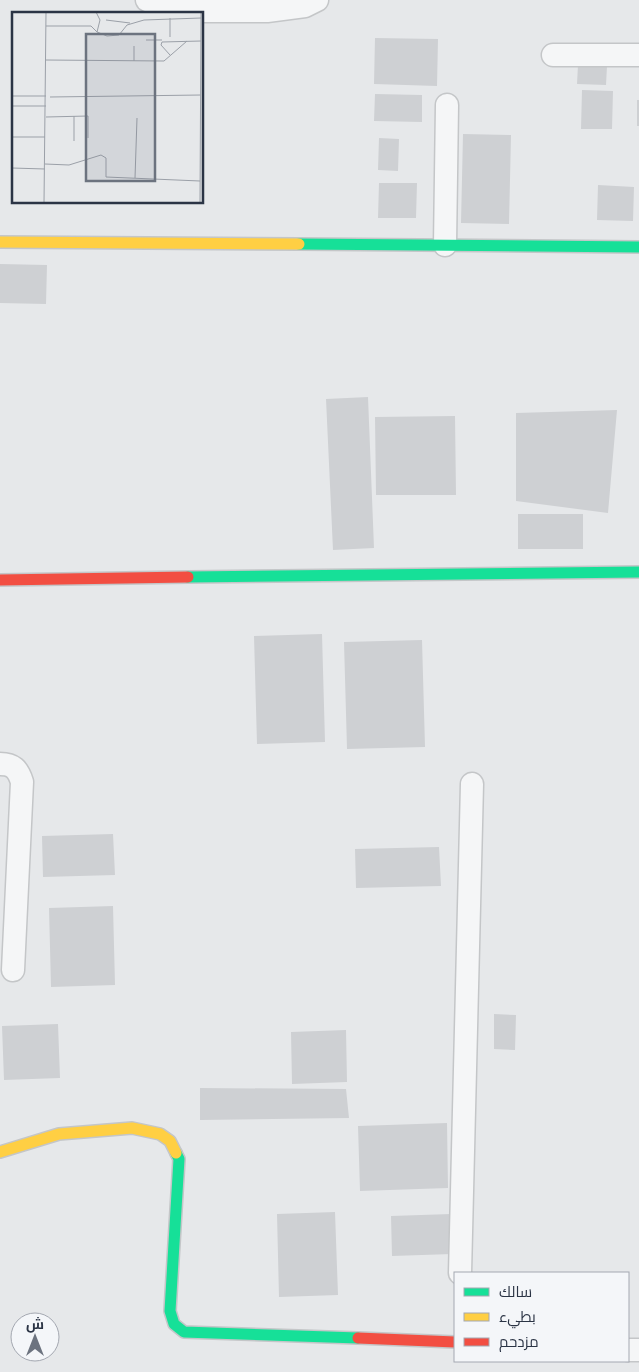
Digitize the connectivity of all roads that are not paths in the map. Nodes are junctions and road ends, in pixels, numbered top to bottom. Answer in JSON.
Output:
{"nodes":[{"id":1,"x":147,"y":0,"type":"edge"},
{"id":2,"x":317,"y":0,"type":"edge"},
{"id":3,"x":553,"y":55,"type":"dead end"},
{"id":4,"x":639,"y":55,"type":"edge"},
{"id":5,"x":447,"y":105,"type":"dead end"},
{"id":6,"x":0,"y":242,"type":"edge"},
{"id":7,"x":445,"y":245,"type":"junction"},
{"id":8,"x":639,"y":247,"type":"edge"},
{"id":9,"x":639,"y":572,"type":"edge"},
{"id":10,"x":0,"y":580,"type":"edge"},
{"id":11,"x":0,"y":764,"type":"edge"},
{"id":12,"x":472,"y":784,"type":"dead end"},
{"id":13,"x":13,"y":970,"type":"dead end"},
{"id":14,"x":0,"y":1152,"type":"edge"},
{"id":15,"x":460,"y":1272,"type":"edge"},
{"id":16,"x":454,"y":1342,"type":"edge"}],
"edges":[{"from":1,"to":2,"type":"street"},
{"from":3,"to":4,"type":"street"},
{"from":5,"to":7,"type":"street"},
{"from":6,"to":7,"type":"street"},
{"from":7,"to":8,"type":"street"},
{"from":9,"to":10,"type":"street"},
{"from":11,"to":13,"type":"street"},
{"from":12,"to":15,"type":"street"},
{"from":14,"to":16,"type":"street"}]}
